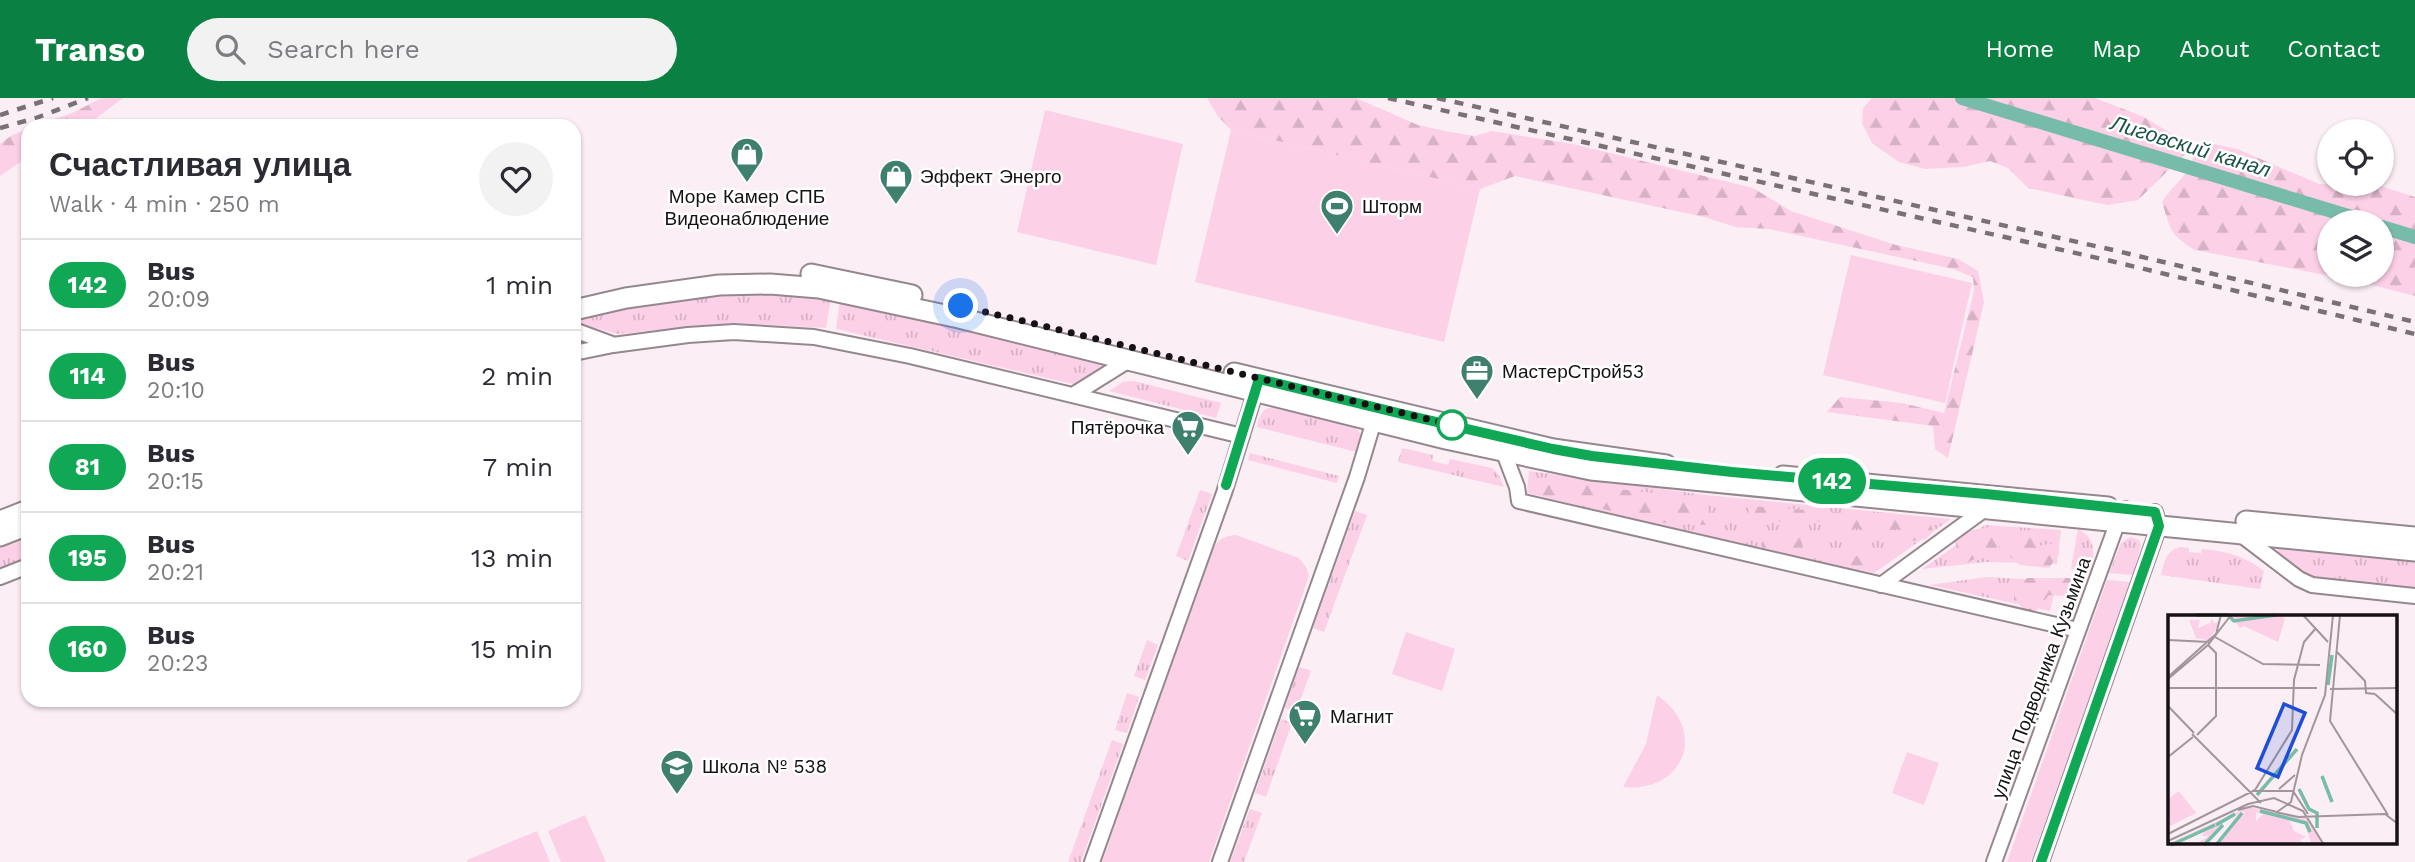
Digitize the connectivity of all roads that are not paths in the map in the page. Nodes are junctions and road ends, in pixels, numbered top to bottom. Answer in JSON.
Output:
{"nodes":[{"id":1,"x":581,"y":295,"type":"edge"},
{"id":2,"x":581,"y":308,"type":"edge"},
{"id":3,"x":581,"y":333,"type":"edge"},
{"id":4,"x":613,"y":345,"type":"junction"},
{"id":5,"x":581,"y":352,"type":"edge"},
{"id":6,"x":1129,"y":360,"type":"junction"},
{"id":7,"x":1258,"y":385,"type":"junction"},
{"id":8,"x":1073,"y":395,"type":"junction"},
{"id":9,"x":1375,"y":415,"type":"junction"},
{"id":10,"x":1242,"y":436,"type":"junction"},
{"id":11,"x":1504,"y":453,"type":"junction"},
{"id":12,"x":1985,"y":509,"type":"junction"},
{"id":13,"x":21,"y":513,"type":"edge"},
{"id":14,"x":2122,"y":515,"type":"junction"},
{"id":15,"x":2157,"y":519,"type":"junction"},
{"id":16,"x":0,"y":521,"type":"edge"},
{"id":17,"x":21,"y":528,"type":"edge"},
{"id":18,"x":2239,"y":533,"type":"junction"},
{"id":19,"x":0,"y":537,"type":"edge"},
{"id":20,"x":2415,"y":537,"type":"edge"},
{"id":21,"x":2415,"y":551,"type":"edge"},
{"id":22,"x":21,"y":569,"type":"edge"},
{"id":23,"x":0,"y":577,"type":"edge"},
{"id":24,"x":1881,"y":585,"type":"junction"},
{"id":25,"x":2415,"y":596,"type":"edge"},
{"id":26,"x":2078,"y":630,"type":"junction"},
{"id":27,"x":1092,"y":862,"type":"edge"},
{"id":28,"x":1220,"y":862,"type":"edge"},
{"id":29,"x":1994,"y":862,"type":"edge"},
{"id":30,"x":2041,"y":862,"type":"edge"}],
"edges":[{"from":1,"to":7,"type":"main road"},
{"from":2,"to":6,"type":"main road"},
{"from":3,"to":4,"type":"street"},
{"from":4,"to":5,"type":"street"},
{"from":4,"to":8,"type":"street"},
{"from":6,"to":7,"type":"main road"},
{"from":6,"to":8,"type":"street"},
{"from":7,"to":9,"type":"main road"},
{"from":7,"to":10,"type":"street"},
{"from":8,"to":10,"type":"street"},
{"from":9,"to":11,"type":"main road"},
{"from":9,"to":14,"type":"main road"},
{"from":9,"to":28,"type":"street"},
{"from":10,"to":27,"type":"street"},
{"from":11,"to":12,"type":"main road"},
{"from":11,"to":24,"type":"street"},
{"from":12,"to":14,"type":"main road"},
{"from":12,"to":24,"type":"street"},
{"from":13,"to":16,"type":"main road"},
{"from":14,"to":15,"type":"main road"},
{"from":14,"to":26,"type":"street","name":"улица Подводника Кузьмина"},
{"from":15,"to":18,"type":"main road"},
{"from":15,"to":20,"type":"main road"},
{"from":15,"to":30,"type":"street"},
{"from":17,"to":19,"type":"main road"},
{"from":18,"to":21,"type":"main road"},
{"from":18,"to":25,"type":"street"},
{"from":22,"to":23,"type":"street"},
{"from":24,"to":26,"type":"street"},
{"from":26,"to":29,"type":"street","name":"улица Подводника Кузьмина"}]}
